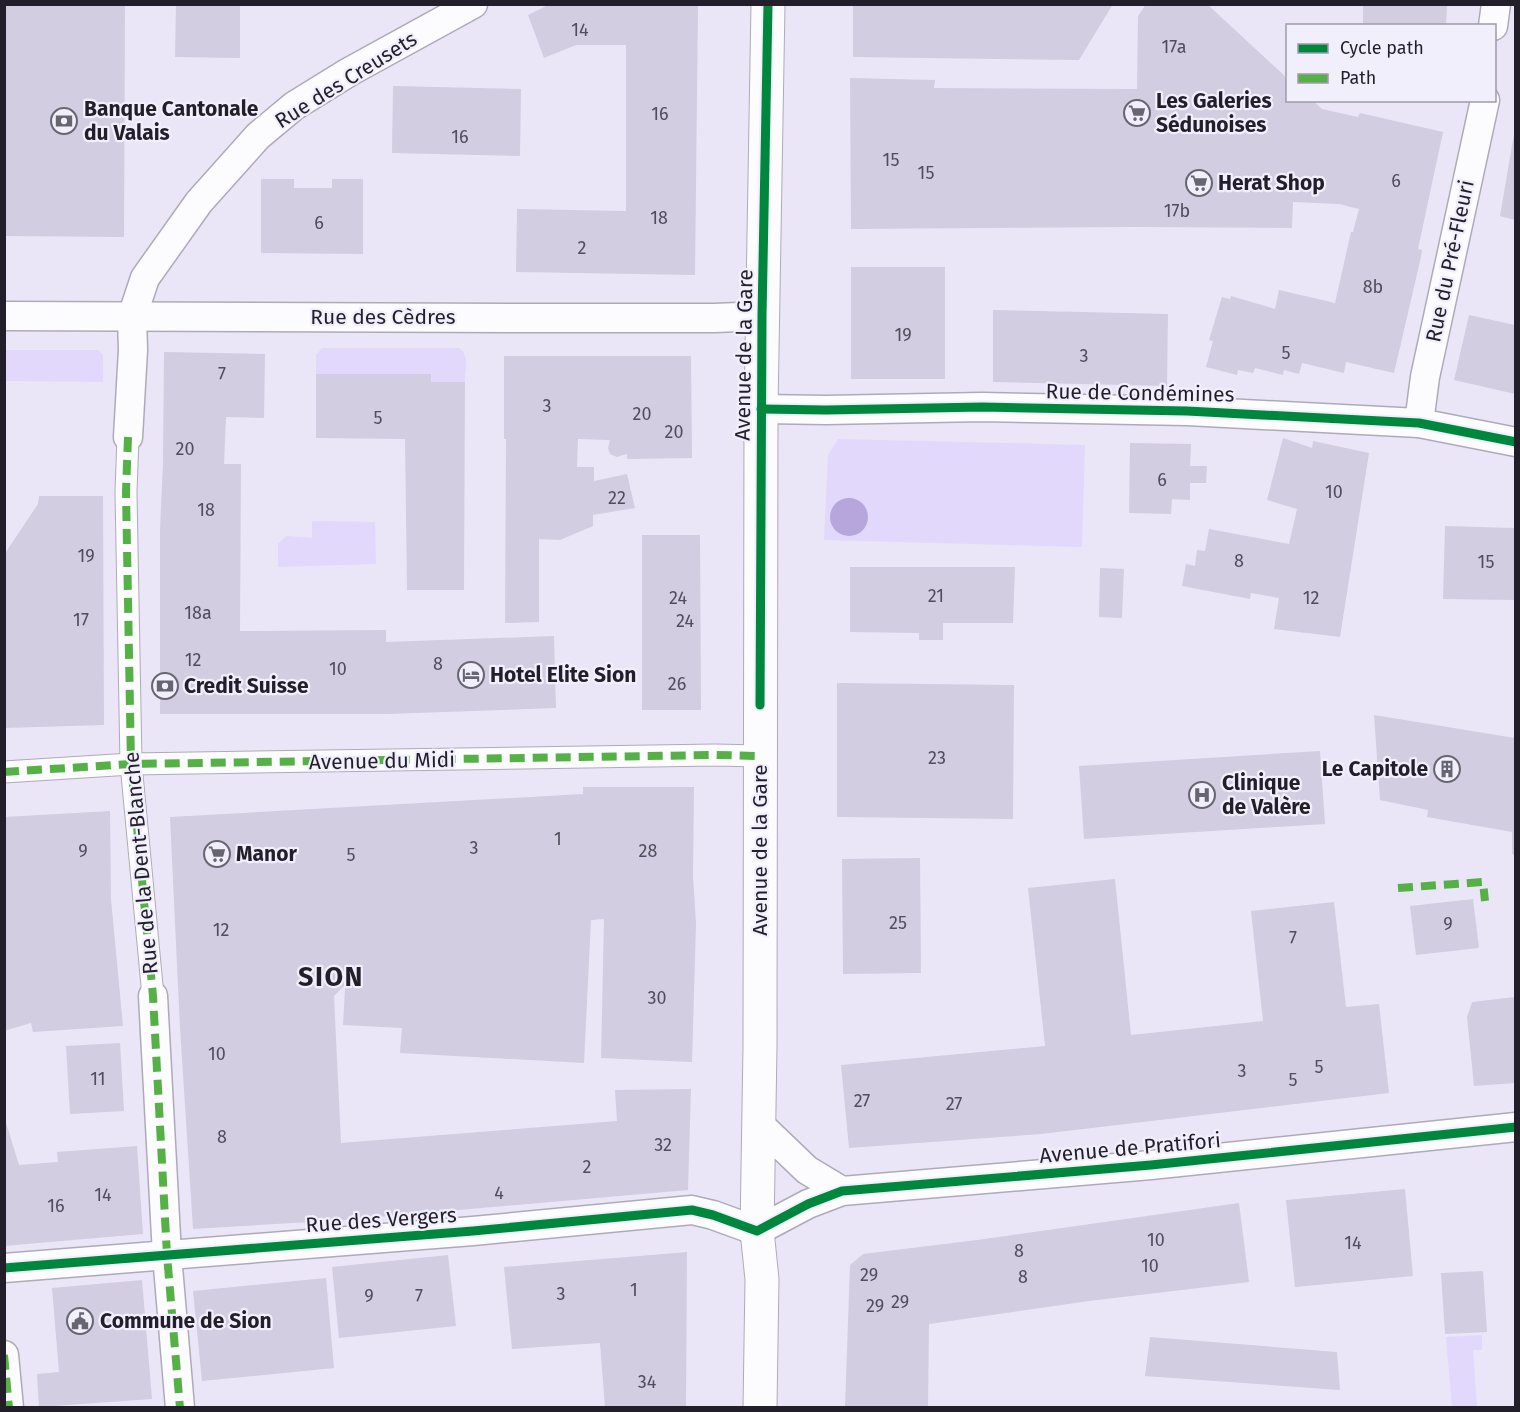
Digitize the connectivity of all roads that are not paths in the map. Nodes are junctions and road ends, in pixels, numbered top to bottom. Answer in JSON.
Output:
{"nodes":[{"id":1,"x":472,"y":4,"type":"edge"},
{"id":2,"x":768,"y":4,"type":"edge"},
{"id":3,"x":1496,"y":4,"type":"edge"},
{"id":4,"x":1493,"y":24,"type":"edge"},
{"id":5,"x":1485,"y":102,"type":"edge"},
{"id":6,"x":4,"y":316,"type":"edge"},
{"id":7,"x":762,"y":316,"type":"junction"},
{"id":8,"x":132,"y":317,"type":"junction"},
{"id":9,"x":761,"y":409,"type":"junction"},
{"id":10,"x":1419,"y":423,"type":"junction"},
{"id":11,"x":128,"y":437,"type":"joint"},
{"id":12,"x":1515,"y":442,"type":"edge"},
{"id":13,"x":760,"y":756,"type":"junction"},
{"id":14,"x":130,"y":764,"type":"junction"},
{"id":15,"x":4,"y":772,"type":"edge"},
{"id":16,"x":153,"y":996,"type":"joint"},
{"id":17,"x":759,"y":1124,"type":"junction"},
{"id":18,"x":1515,"y":1127,"type":"edge"},
{"id":19,"x":842,"y":1191,"type":"junction"},
{"id":20,"x":757,"y":1231,"type":"junction"},
{"id":21,"x":167,"y":1255,"type":"junction"},
{"id":22,"x":4,"y":1268,"type":"edge"},
{"id":23,"x":4,"y":1355,"type":"edge"},
{"id":24,"x":9,"y":1407,"type":"edge"},
{"id":25,"x":180,"y":1407,"type":"edge"},
{"id":26,"x":760,"y":1407,"type":"edge"}],
"edges":[{"from":1,"to":8,"type":"street","name":"Rue des Creusets"},
{"from":2,"to":7,"type":"street","name":"Avenue de la Gare"},
{"from":3,"to":4,"type":"street"},
{"from":5,"to":10,"type":"street","name":"Rue du Pré-Fleuri"},
{"from":6,"to":8,"type":"street","name":"Rue des Cèdres"},
{"from":7,"to":8,"type":"street","name":"Rue des Cèdres"},
{"from":7,"to":9,"type":"street","name":"Avenue de la Gare"},
{"from":8,"to":11,"type":"street","name":"Rue de la Dent-Blanche"},
{"from":9,"to":10,"type":"street","name":"Rue de Condémines"},
{"from":9,"to":13,"type":"street","name":"Avenue de la Gare"},
{"from":10,"to":12,"type":"street","name":"Rue de Condémines"},
{"from":11,"to":14,"type":"street","name":"Rue de la Dent-Blanche"},
{"from":13,"to":14,"type":"street","name":"Avenue du Midi"},
{"from":13,"to":17,"type":"street","name":"Avenue de la Gare"},
{"from":14,"to":15,"type":"street","name":"Avenue du Midi"},
{"from":14,"to":16,"type":"street","name":"Rue de la Dent-Blanche"},
{"from":16,"to":21,"type":"street","name":"Rue de la Dent-Blanche"},
{"from":17,"to":19,"type":"street"},
{"from":17,"to":20,"type":"street","name":"Avenue de la Gare"},
{"from":18,"to":19,"type":"street","name":"Avenue de Pratifori"},
{"from":19,"to":20,"type":"street","name":"Avenue de Pratifori"},
{"from":20,"to":21,"type":"street","name":"Rue des Vergers"},
{"from":20,"to":26,"type":"street","name":"Avenue de la Gare"},
{"from":21,"to":22,"type":"street","name":"Rue des Vergers"},
{"from":21,"to":25,"type":"street","name":"Rue de la Dent-Blanche"},
{"from":23,"to":24,"type":"street"}]}
